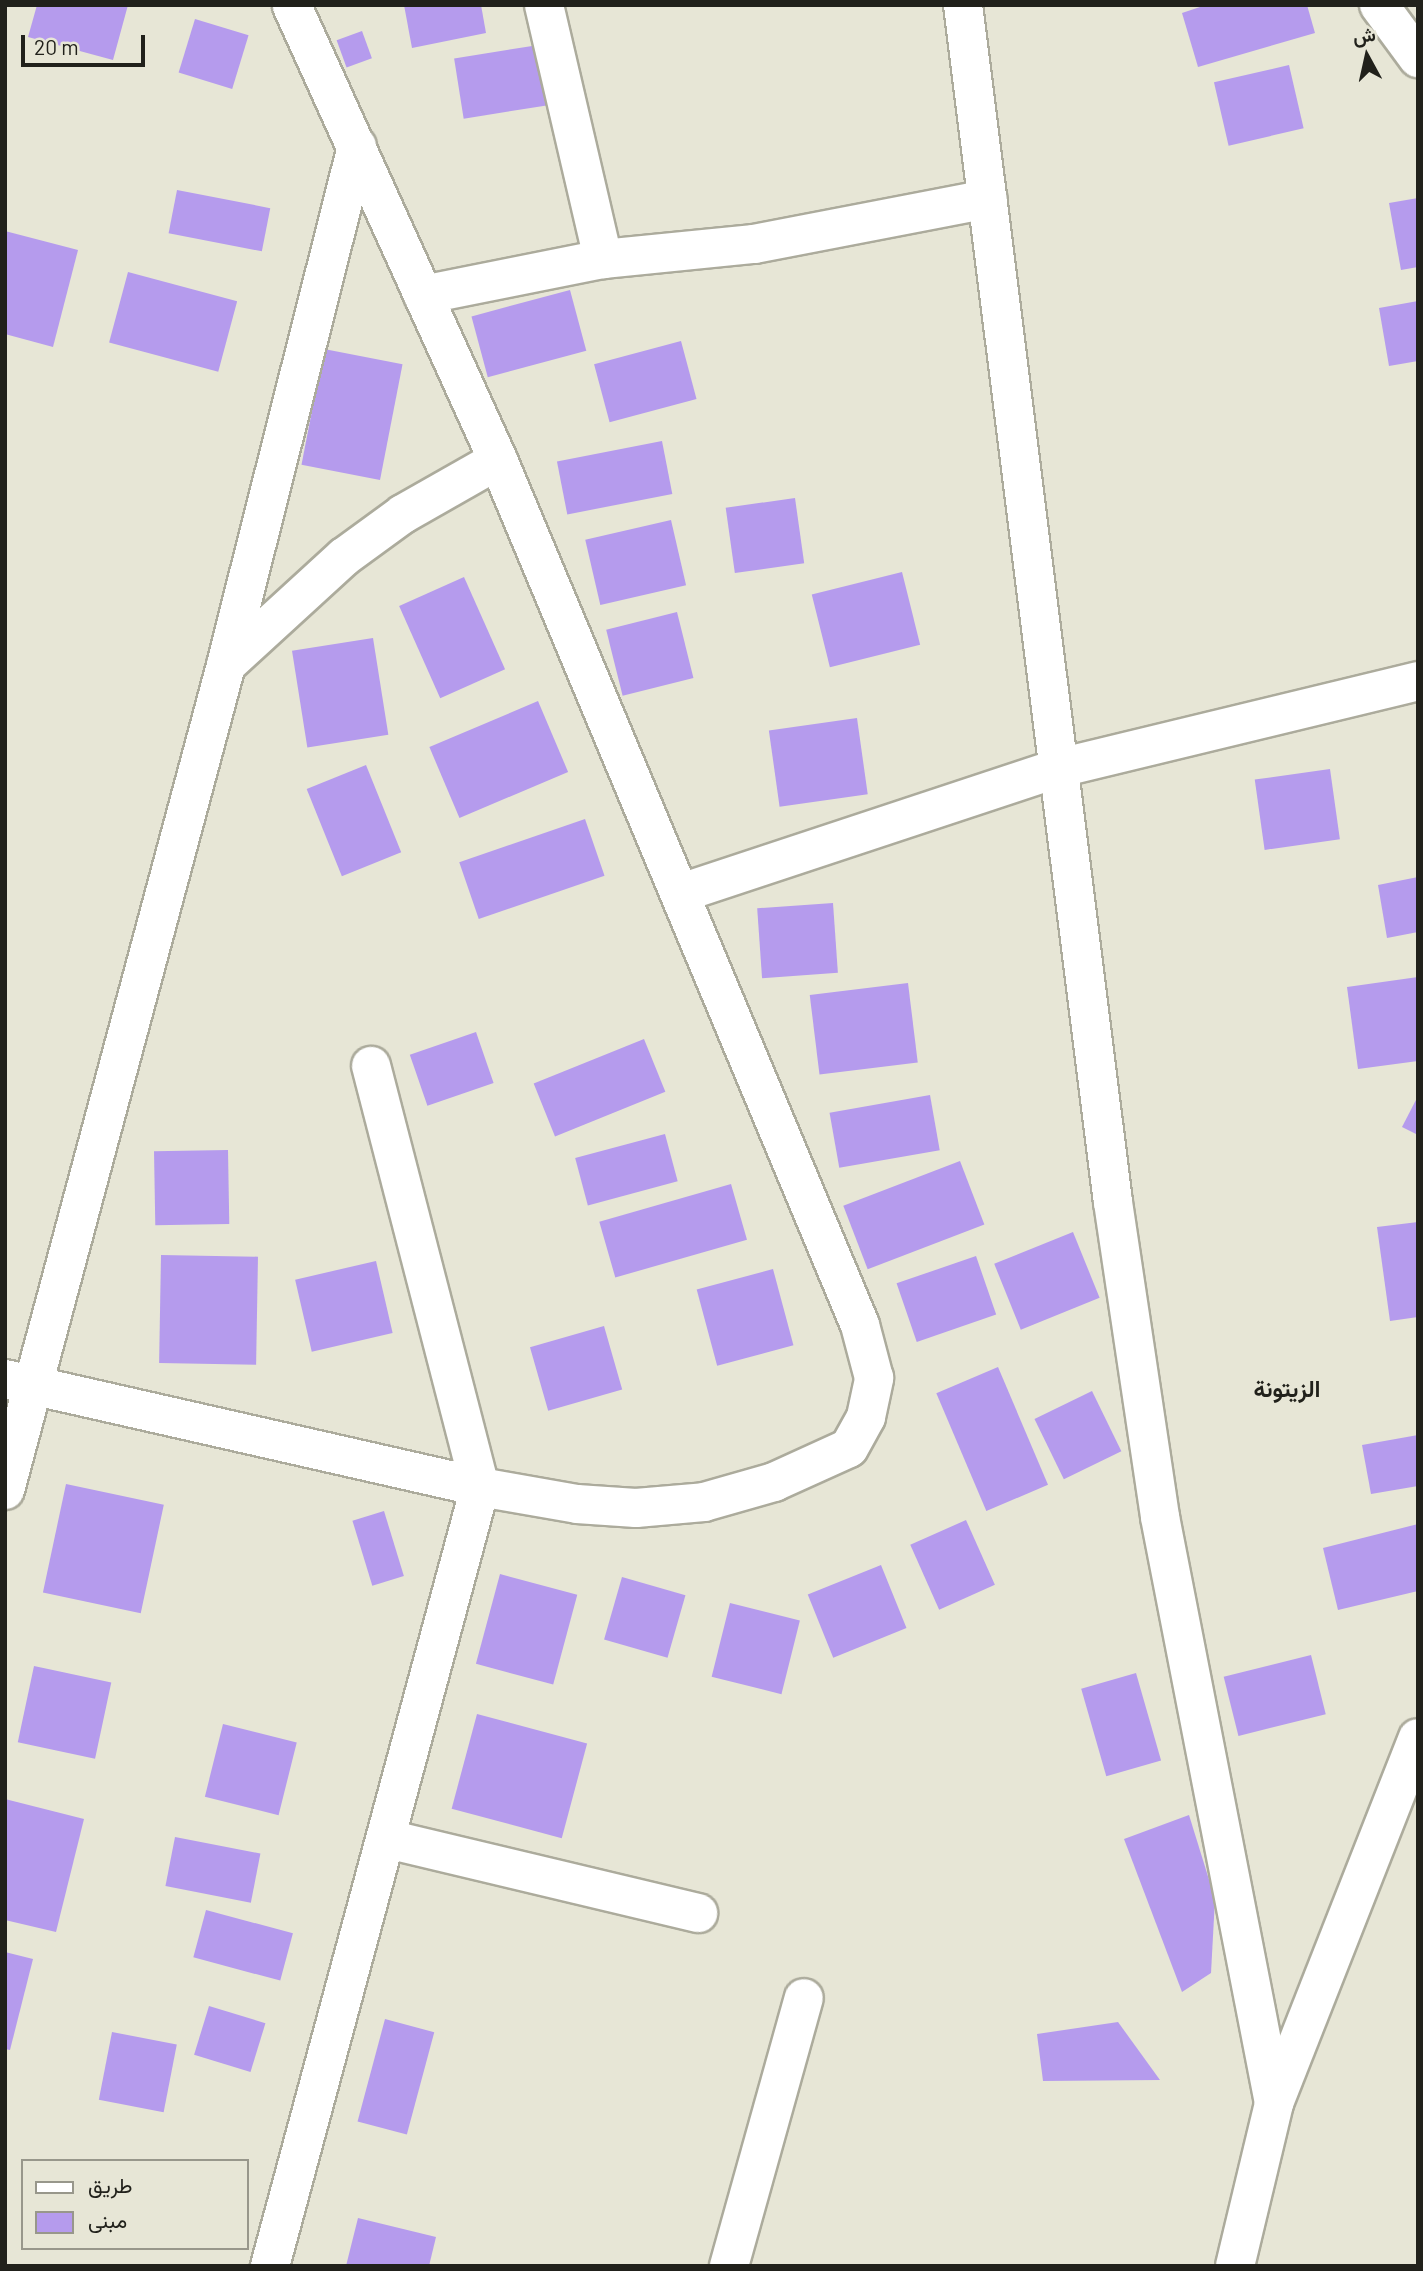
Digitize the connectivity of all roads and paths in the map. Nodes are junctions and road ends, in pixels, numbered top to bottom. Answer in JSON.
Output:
{"nodes":[{"id":1,"x":292,"y":5,"type":"edge"},
{"id":2,"x":544,"y":5,"type":"edge"},
{"id":3,"x":963,"y":5,"type":"edge"},
{"id":4,"x":1379,"y":5,"type":"edge"},
{"id":5,"x":1418,"y":58,"type":"edge"},
{"id":6,"x":356,"y":146,"type":"junction"},
{"id":7,"x":988,"y":199,"type":"junction"},
{"id":8,"x":603,"y":259,"type":"junction"},
{"id":9,"x":423,"y":295,"type":"junction"},
{"id":10,"x":498,"y":460,"type":"junction"},
{"id":11,"x":226,"y":665,"type":"junction"},
{"id":12,"x":1418,"y":681,"type":"edge"},
{"id":13,"x":1059,"y":768,"type":"junction"},
{"id":14,"x":681,"y":893,"type":"junction"},
{"id":15,"x":372,"y":1066,"type":"dead end"},
{"id":16,"x":20,"y":1382,"type":"edge"},
{"id":17,"x":480,"y":1486,"type":"junction"},
{"id":18,"x":5,"y":1490,"type":"edge"},
{"id":19,"x":1418,"y":1738,"type":"edge"},
{"id":20,"x":387,"y":1839,"type":"junction"},
{"id":21,"x":698,"y":1913,"type":"dead end"},
{"id":22,"x":804,"y":1998,"type":"dead end"},
{"id":23,"x":1274,"y":2103,"type":"junction"},
{"id":24,"x":270,"y":2266,"type":"edge"},
{"id":25,"x":729,"y":2266,"type":"edge"},
{"id":26,"x":1235,"y":2266,"type":"edge"}],
"edges":[{"from":1,"to":6,"type":"street"},
{"from":2,"to":8,"type":"street"},
{"from":3,"to":7,"type":"street"},
{"from":4,"to":5,"type":"street"},
{"from":6,"to":9,"type":"street"},
{"from":6,"to":11,"type":"street"},
{"from":7,"to":8,"type":"street"},
{"from":7,"to":13,"type":"street"},
{"from":8,"to":9,"type":"street"},
{"from":9,"to":10,"type":"street"},
{"from":10,"to":11,"type":"street"},
{"from":10,"to":14,"type":"street"},
{"from":11,"to":16,"type":"street"},
{"from":12,"to":13,"type":"street"},
{"from":13,"to":14,"type":"street"},
{"from":13,"to":23,"type":"street"},
{"from":14,"to":17,"type":"street"},
{"from":15,"to":17,"type":"street"},
{"from":16,"to":17,"type":"street"},
{"from":16,"to":18,"type":"street"},
{"from":17,"to":20,"type":"street"},
{"from":19,"to":23,"type":"street"},
{"from":20,"to":21,"type":"street"},
{"from":20,"to":24,"type":"street"},
{"from":22,"to":25,"type":"street"},
{"from":23,"to":26,"type":"street"}]}
